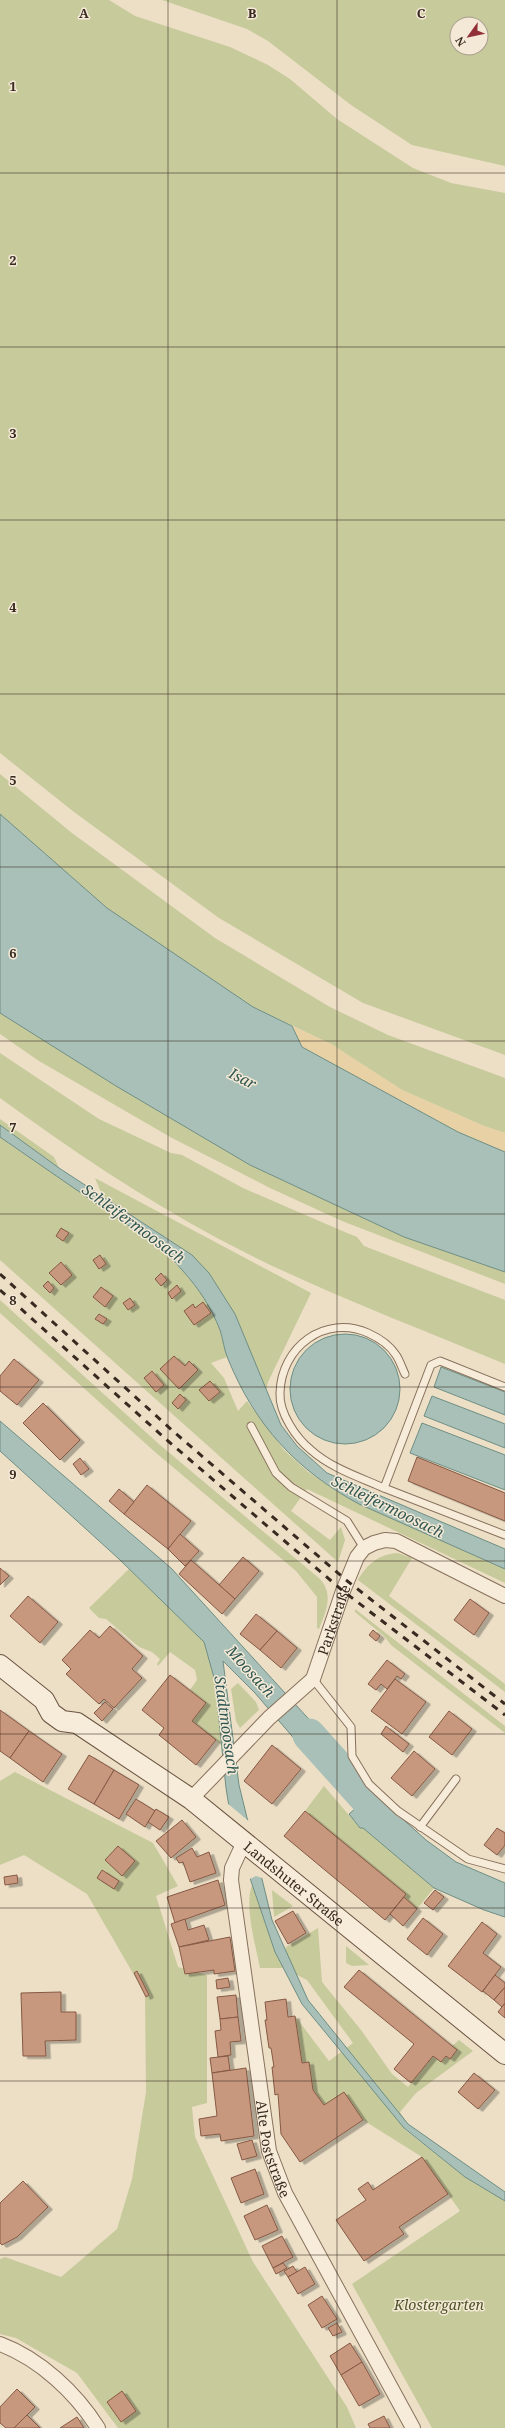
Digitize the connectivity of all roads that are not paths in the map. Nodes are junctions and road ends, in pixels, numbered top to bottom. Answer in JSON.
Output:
{"nodes":[{"id":1,"x":405,"y":1374,"type":"dead end"},
{"id":2,"x":505,"y":1387,"type":"edge"},
{"id":3,"x":251,"y":1426,"type":"dead end"},
{"id":4,"x":384,"y":1488,"type":"junction"},
{"id":5,"x":505,"y":1535,"type":"edge"},
{"id":6,"x":364,"y":1548,"type":"junction"},
{"id":7,"x":505,"y":1596,"type":"edge"},
{"id":8,"x":0,"y":1664,"type":"edge"},
{"id":9,"x":313,"y":1679,"type":"junction"},
{"id":10,"x":456,"y":1779,"type":"dead end"},
{"id":11,"x":191,"y":1799,"type":"junction"},
{"id":12,"x":420,"y":1827,"type":"junction"},
{"id":13,"x":244,"y":1842,"type":"junction"},
{"id":14,"x":505,"y":1869,"type":"edge"},
{"id":15,"x":505,"y":2054,"type":"edge"},
{"id":16,"x":0,"y":2344,"type":"edge"},
{"id":17,"x":98,"y":2428,"type":"edge"},
{"id":18,"x":413,"y":2428,"type":"edge"}],
"edges":[{"from":1,"to":4,"type":"lane"},
{"from":2,"to":4,"type":"lane"},
{"from":3,"to":6,"type":"lane"},
{"from":4,"to":5,"type":"lane"},
{"from":6,"to":7,"type":"street"},
{"from":6,"to":9,"type":"street","name":"Parkstraße"},
{"from":8,"to":11,"type":"main road","name":"Landshuter Straße"},
{"from":9,"to":11,"type":"street","name":"Parkstraße"},
{"from":9,"to":12,"type":"lane"},
{"from":10,"to":12,"type":"lane"},
{"from":11,"to":13,"type":"main road","name":"Landshuter Straße"},
{"from":12,"to":14,"type":"lane"},
{"from":13,"to":15,"type":"main road","name":"Landshuter Straße"},
{"from":13,"to":18,"type":"street","name":"Alte Poststraße"},
{"from":16,"to":17,"type":"street"}]}
